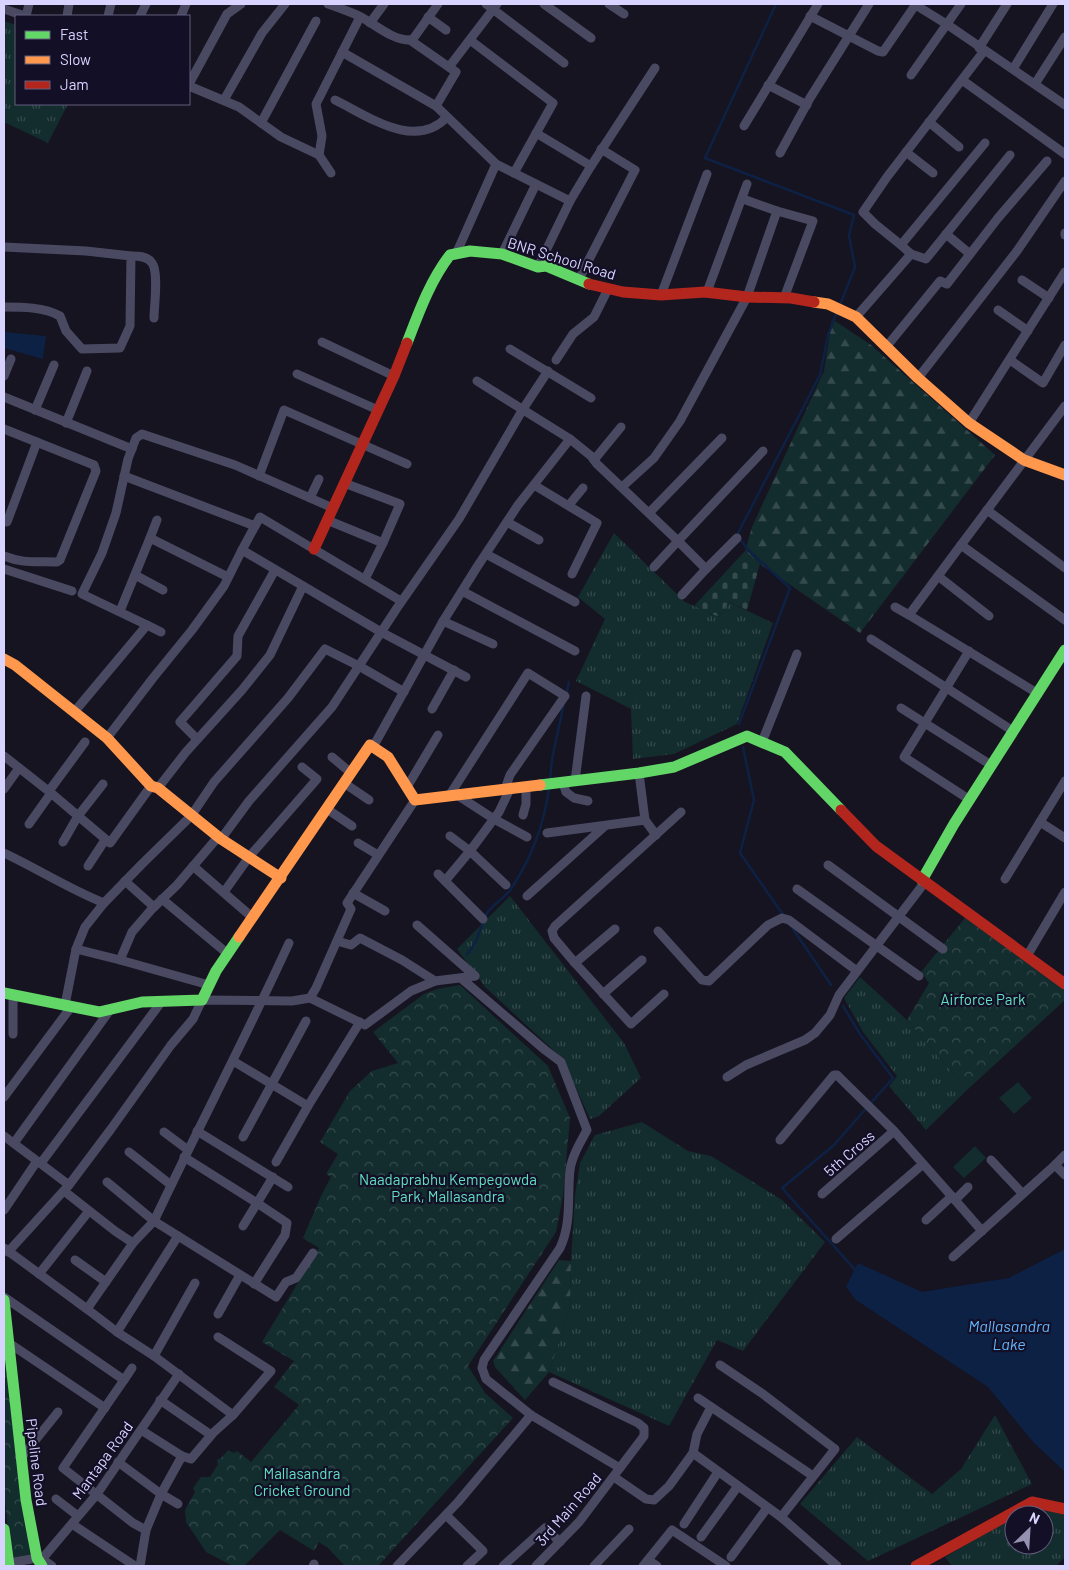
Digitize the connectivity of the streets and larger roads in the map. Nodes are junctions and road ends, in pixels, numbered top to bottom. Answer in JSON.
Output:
{"nodes":[{"id":1,"x":241,"y":4,"type":"edge"},
{"id":2,"x":285,"y":4,"type":"edge"},
{"id":3,"x":328,"y":4,"type":"edge"},
{"id":4,"x":384,"y":4,"type":"edge"},
{"id":5,"x":438,"y":4,"type":"edge"},
{"id":6,"x":544,"y":4,"type":"edge"},
{"id":7,"x":609,"y":4,"type":"edge"},
{"id":8,"x":818,"y":4,"type":"edge"},
{"id":9,"x":869,"y":4,"type":"edge"},
{"id":10,"x":915,"y":4,"type":"edge"},
{"id":11,"x":961,"y":4,"type":"edge"},
{"id":12,"x":1007,"y":4,"type":"edge"},
{"id":13,"x":1053,"y":4,"type":"edge"},
{"id":14,"x":492,"y":6,"type":"edge"},
{"id":15,"x":4,"y":9,"type":"edge"},
{"id":16,"x":624,"y":14,"type":"dead end"},
{"id":17,"x":22,"y":15,"type":"edge"},
{"id":18,"x":810,"y":16,"type":"junction"},
{"id":19,"x":360,"y":17,"type":"junction"},
{"id":20,"x":428,"y":17,"type":"junction"},
{"id":21,"x":316,"y":21,"type":"dead end"},
{"id":22,"x":370,"y":23,"type":"junction"},
{"id":23,"x":948,"y":25,"type":"junction"},
{"id":24,"x":446,"y":30,"type":"dead end"},
{"id":25,"x":850,"y":35,"type":"junction"},
{"id":26,"x":1065,"y":37,"type":"edge"},
{"id":27,"x":591,"y":38,"type":"dead end"},
{"id":28,"x":410,"y":40,"type":"junction"},
{"id":29,"x":470,"y":40,"type":"junction"},
{"id":30,"x":982,"y":49,"type":"junction"},
{"id":31,"x":342,"y":52,"type":"junction"},
{"id":32,"x":564,"y":63,"type":"dead end"},
{"id":33,"x":449,"y":67,"type":"junction"},
{"id":34,"x":655,"y":68,"type":"dead end"},
{"id":35,"x":1013,"y":69,"type":"junction"},
{"id":36,"x":911,"y":75,"type":"dead end"},
{"id":37,"x":962,"y":80,"type":"junction"},
{"id":38,"x":190,"y":83,"type":"edge"},
{"id":39,"x":1035,"y":84,"type":"junction"},
{"id":40,"x":190,"y":85,"type":"edge"},
{"id":41,"x":768,"y":85,"type":"junction"},
{"id":42,"x":224,"y":100,"type":"junction"},
{"id":43,"x":335,"y":100,"type":"dead end"},
{"id":44,"x":1064,"y":101,"type":"edge"},
{"id":45,"x":806,"y":105,"type":"junction"},
{"id":46,"x":436,"y":106,"type":"junction"},
{"id":47,"x":447,"y":117,"type":"junction"},
{"id":48,"x":930,"y":122,"type":"junction"},
{"id":49,"x":261,"y":123,"type":"junction"},
{"id":50,"x":744,"y":126,"type":"dead end"},
{"id":51,"x":536,"y":133,"type":"junction"},
{"id":52,"x":985,"y":143,"type":"dead end"},
{"id":53,"x":959,"y":147,"type":"dead end"},
{"id":54,"x":601,"y":149,"type":"junction"},
{"id":55,"x":906,"y":152,"type":"junction"},
{"id":56,"x":780,"y":153,"type":"dead end"},
{"id":57,"x":1065,"y":154,"type":"edge"},
{"id":58,"x":319,"y":155,"type":"junction"},
{"id":59,"x":1010,"y":155,"type":"dead end"},
{"id":60,"x":1047,"y":161,"type":"dead end"},
{"id":61,"x":496,"y":164,"type":"junction"},
{"id":62,"x":591,"y":166,"type":"junction"},
{"id":63,"x":514,"y":173,"type":"junction"},
{"id":64,"x":933,"y":173,"type":"dead end"},
{"id":65,"x":331,"y":174,"type":"dead end"},
{"id":66,"x":707,"y":174,"type":"dead end"},
{"id":67,"x":1065,"y":181,"type":"edge"},
{"id":68,"x":536,"y":184,"type":"junction"},
{"id":69,"x":747,"y":184,"type":"dead end"},
{"id":70,"x":743,"y":199,"type":"junction"},
{"id":71,"x":570,"y":201,"type":"junction"},
{"id":72,"x":777,"y":211,"type":"junction"},
{"id":73,"x":946,"y":234,"type":"junction"},
{"id":74,"x":901,"y":245,"type":"junction"},
{"id":75,"x":4,"y":247,"type":"edge"},
{"id":76,"x":456,"y":254,"type":"junction"},
{"id":77,"x":502,"y":254,"type":"junction"},
{"id":78,"x":911,"y":254,"type":"junction"},
{"id":79,"x":970,"y":254,"type":"junction"},
{"id":80,"x":131,"y":256,"type":"junction"},
{"id":81,"x":538,"y":266,"type":"junction"},
{"id":82,"x":1065,"y":272,"type":"edge"},
{"id":83,"x":579,"y":279,"type":"junction"},
{"id":84,"x":1022,"y":280,"type":"dead end"},
{"id":85,"x":608,"y":289,"type":"junction"},
{"id":86,"x":707,"y":292,"type":"junction"},
{"id":87,"x":661,"y":295,"type":"junction"},
{"id":88,"x":747,"y":297,"type":"junction"},
{"id":89,"x":784,"y":298,"type":"junction"},
{"id":90,"x":1049,"y":298,"type":"junction"},
{"id":91,"x":4,"y":307,"type":"edge"},
{"id":92,"x":998,"y":310,"type":"dead end"},
{"id":93,"x":856,"y":317,"type":"junction"},
{"id":94,"x":154,"y":318,"type":"dead end"},
{"id":95,"x":1028,"y":331,"type":"junction"},
{"id":96,"x":322,"y":342,"type":"dead end"},
{"id":97,"x":887,"y":346,"type":"junction"},
{"id":98,"x":1065,"y":346,"type":"edge"},
{"id":99,"x":510,"y":349,"type":"dead end"},
{"id":100,"x":11,"y":358,"type":"dead end"},
{"id":101,"x":556,"y":360,"type":"dead end"},
{"id":102,"x":1010,"y":360,"type":"junction"},
{"id":103,"x":54,"y":365,"type":"dead end"},
{"id":104,"x":87,"y":371,"type":"dead end"},
{"id":105,"x":548,"y":371,"type":"junction"},
{"id":106,"x":297,"y":374,"type":"dead end"},
{"id":107,"x":4,"y":376,"type":"edge"},
{"id":108,"x":394,"y":376,"type":"junction"},
{"id":109,"x":918,"y":378,"type":"junction"},
{"id":110,"x":477,"y":381,"type":"dead end"},
{"id":111,"x":4,"y":397,"type":"edge"},
{"id":112,"x":590,"y":398,"type":"dead end"},
{"id":113,"x":1065,"y":406,"type":"edge"},
{"id":114,"x":35,"y":410,"type":"junction"},
{"id":115,"x":378,"y":410,"type":"junction"},
{"id":116,"x":523,"y":410,"type":"junction"},
{"id":117,"x":66,"y":423,"type":"junction"},
{"id":118,"x":969,"y":423,"type":"junction"},
{"id":119,"x":621,"y":427,"type":"dead end"},
{"id":120,"x":4,"y":429,"type":"edge"},
{"id":121,"x":722,"y":438,"type":"dead end"},
{"id":122,"x":570,"y":439,"type":"junction"},
{"id":123,"x":37,"y":442,"type":"junction"},
{"id":124,"x":362,"y":445,"type":"junction"},
{"id":125,"x":132,"y":449,"type":"junction"},
{"id":126,"x":763,"y":451,"type":"dead end"},
{"id":127,"x":594,"y":460,"type":"junction"},
{"id":128,"x":1024,"y":460,"type":"junction"},
{"id":129,"x":407,"y":464,"type":"dead end"},
{"id":130,"x":1064,"y":473,"type":"edge"},
{"id":131,"x":124,"y":476,"type":"junction"},
{"id":132,"x":259,"y":476,"type":"junction"},
{"id":133,"x":319,"y":480,"type":"dead end"},
{"id":134,"x":344,"y":483,"type":"junction"},
{"id":135,"x":534,"y":485,"type":"junction"},
{"id":136,"x":622,"y":487,"type":"junction"},
{"id":137,"x":583,"y":488,"type":"dead end"},
{"id":138,"x":310,"y":498,"type":"junction"},
{"id":139,"x":569,"y":506,"type":"junction"},
{"id":140,"x":333,"y":508,"type":"junction"},
{"id":141,"x":986,"y":510,"type":"junction"},
{"id":142,"x":648,"y":512,"type":"junction"},
{"id":143,"x":157,"y":520,"type":"dead end"},
{"id":144,"x":327,"y":520,"type":"junction"},
{"id":145,"x":7,"y":522,"type":"dead end"},
{"id":146,"x":507,"y":522,"type":"junction"},
{"id":147,"x":255,"y":526,"type":"junction"},
{"id":148,"x":150,"y":538,"type":"junction"},
{"id":149,"x":737,"y":538,"type":"dead end"},
{"id":150,"x":539,"y":540,"type":"dead end"},
{"id":151,"x":678,"y":541,"type":"junction"},
{"id":152,"x":383,"y":543,"type":"junction"},
{"id":153,"x":961,"y":544,"type":"junction"},
{"id":154,"x":314,"y":549,"type":"junction"},
{"id":155,"x":242,"y":550,"type":"junction"},
{"id":156,"x":486,"y":554,"type":"junction"},
{"id":157,"x":4,"y":556,"type":"edge"},
{"id":158,"x":654,"y":568,"type":"dead end"},
{"id":159,"x":706,"y":568,"type":"junction"},
{"id":160,"x":1065,"y":568,"type":"edge"},
{"id":161,"x":4,"y":569,"type":"edge"},
{"id":162,"x":276,"y":570,"type":"junction"},
{"id":163,"x":572,"y":574,"type":"dead end"},
{"id":164,"x":135,"y":575,"type":"junction"},
{"id":165,"x":938,"y":576,"type":"junction"},
{"id":166,"x":228,"y":577,"type":"junction"},
{"id":167,"x":365,"y":579,"type":"junction"},
{"id":168,"x":303,"y":586,"type":"junction"},
{"id":169,"x":163,"y":590,"type":"dead end"},
{"id":170,"x":72,"y":591,"type":"dead end"},
{"id":171,"x":462,"y":591,"type":"junction"},
{"id":172,"x":682,"y":594,"type":"dead end"},
{"id":173,"x":402,"y":601,"type":"junction"},
{"id":174,"x":575,"y":602,"type":"dead end"},
{"id":175,"x":895,"y":607,"type":"dead end"},
{"id":176,"x":120,"y":611,"type":"junction"},
{"id":177,"x":909,"y":615,"type":"junction"},
{"id":178,"x":989,"y":616,"type":"dead end"},
{"id":179,"x":1065,"y":620,"type":"edge"},
{"id":180,"x":443,"y":621,"type":"junction"},
{"id":181,"x":148,"y":625,"type":"junction"},
{"id":182,"x":161,"y":632,"type":"dead end"},
{"id":183,"x":381,"y":632,"type":"junction"},
{"id":184,"x":871,"y":638,"type":"dead end"},
{"id":185,"x":492,"y":644,"type":"dead end"},
{"id":186,"x":1065,"y":650,"type":"edge"},
{"id":187,"x":575,"y":651,"type":"dead end"},
{"id":188,"x":969,"y":651,"type":"junction"},
{"id":189,"x":424,"y":653,"type":"junction"},
{"id":190,"x":797,"y":654,"type":"dead end"},
{"id":191,"x":4,"y":659,"type":"edge"},
{"id":192,"x":358,"y":666,"type":"junction"},
{"id":193,"x":454,"y":670,"type":"junction"},
{"id":194,"x":466,"y":677,"type":"dead end"},
{"id":195,"x":946,"y":687,"type":"junction"},
{"id":196,"x":404,"y":692,"type":"junction"},
{"id":197,"x":1037,"y":693,"type":"junction"},
{"id":198,"x":586,"y":696,"type":"dead end"},
{"id":199,"x":901,"y":708,"type":"dead end"},
{"id":200,"x":432,"y":709,"type":"dead end"},
{"id":201,"x":75,"y":711,"type":"junction"},
{"id":202,"x":925,"y":722,"type":"junction"},
{"id":203,"x":1013,"y":731,"type":"junction"},
{"id":204,"x":438,"y":735,"type":"dead end"},
{"id":205,"x":107,"y":738,"type":"junction"},
{"id":206,"x":197,"y":739,"type":"junction"},
{"id":207,"x":84,"y":742,"type":"dead end"},
{"id":208,"x":762,"y":742,"type":"junction"},
{"id":209,"x":373,"y":747,"type":"junction"},
{"id":210,"x":4,"y":756,"type":"edge"},
{"id":211,"x":332,"y":757,"type":"dead end"},
{"id":212,"x":992,"y":765,"type":"junction"},
{"id":213,"x":302,"y":767,"type":"dead end"},
{"id":214,"x":19,"y":768,"type":"junction"},
{"id":215,"x":351,"y":773,"type":"junction"},
{"id":216,"x":639,"y":773,"type":"junction"},
{"id":217,"x":575,"y":781,"type":"junction"},
{"id":218,"x":1065,"y":781,"type":"edge"},
{"id":219,"x":563,"y":782,"type":"junction"},
{"id":220,"x":344,"y":783,"type":"junction"},
{"id":221,"x":103,"y":784,"type":"dead end"},
{"id":222,"x":154,"y":787,"type":"junction"},
{"id":223,"x":407,"y":787,"type":"junction"},
{"id":224,"x":526,"y":787,"type":"junction"},
{"id":225,"x":507,"y":789,"type":"junction"},
{"id":226,"x":4,"y":790,"type":"edge"},
{"id":227,"x":50,"y":792,"type":"junction"},
{"id":228,"x":453,"y":795,"type":"junction"},
{"id":229,"x":369,"y":800,"type":"dead end"},
{"id":230,"x":415,"y":800,"type":"junction"},
{"id":231,"x":970,"y":800,"type":"junction"},
{"id":232,"x":588,"y":801,"type":"dead end"},
{"id":233,"x":327,"y":809,"type":"junction"},
{"id":234,"x":681,"y":812,"type":"dead end"},
{"id":235,"x":523,"y":815,"type":"dead end"},
{"id":236,"x":78,"y":816,"type":"junction"},
{"id":237,"x":191,"y":816,"type":"junction"},
{"id":238,"x":494,"y":819,"type":"junction"},
{"id":239,"x":645,"y":820,"type":"junction"},
{"id":240,"x":1040,"y":822,"type":"junction"},
{"id":241,"x":29,"y":824,"type":"dead end"},
{"id":242,"x":352,"y":826,"type":"dead end"},
{"id":243,"x":605,"y":826,"type":"junction"},
{"id":244,"x":547,"y":833,"type":"dead end"},
{"id":245,"x":656,"y":835,"type":"junction"},
{"id":246,"x":450,"y":836,"type":"dead end"},
{"id":247,"x":527,"y":836,"type":"dead end"},
{"id":248,"x":220,"y":838,"type":"junction"},
{"id":249,"x":1065,"y":838,"type":"edge"},
{"id":250,"x":106,"y":840,"type":"junction"},
{"id":251,"x":62,"y":842,"type":"dead end"},
{"id":252,"x":358,"y":844,"type":"dead end"},
{"id":253,"x":470,"y":851,"type":"junction"},
{"id":254,"x":4,"y":853,"type":"edge"},
{"id":255,"x":378,"y":855,"type":"junction"},
{"id":256,"x":249,"y":857,"type":"junction"},
{"id":257,"x":88,"y":866,"type":"dead end"},
{"id":258,"x":193,"y":866,"type":"junction"},
{"id":259,"x":828,"y":866,"type":"dead end"},
{"id":260,"x":438,"y":874,"type":"dead end"},
{"id":261,"x":281,"y":878,"type":"junction"},
{"id":262,"x":1005,"y":879,"type":"dead end"},
{"id":263,"x":125,"y":881,"type":"junction"},
{"id":264,"x":445,"y":881,"type":"junction"},
{"id":265,"x":923,"y":881,"type":"junction"},
{"id":266,"x":506,"y":885,"type":"dead end"},
{"id":267,"x":797,"y":889,"type":"dead end"},
{"id":268,"x":224,"y":892,"type":"junction"},
{"id":269,"x":1065,"y":892,"type":"edge"},
{"id":270,"x":353,"y":893,"type":"junction"},
{"id":271,"x":527,"y":896,"type":"dead end"},
{"id":272,"x":162,"y":899,"type":"junction"},
{"id":273,"x":104,"y":903,"type":"junction"},
{"id":274,"x":154,"y":906,"type":"junction"},
{"id":275,"x":385,"y":912,"type":"dead end"},
{"id":276,"x":899,"y":916,"type":"junction"},
{"id":277,"x":253,"y":918,"type":"junction"},
{"id":278,"x":483,"y":919,"type":"dead end"},
{"id":279,"x":417,"y":925,"type":"dead end"},
{"id":280,"x":614,"y":929,"type":"dead end"},
{"id":281,"x":658,"y":931,"type":"dead end"},
{"id":282,"x":337,"y":941,"type":"junction"},
{"id":283,"x":290,"y":943,"type":"dead end"},
{"id":284,"x":877,"y":945,"type":"junction"},
{"id":285,"x":76,"y":949,"type":"junction"},
{"id":286,"x":943,"y":950,"type":"dead end"},
{"id":287,"x":228,"y":954,"type":"junction"},
{"id":288,"x":1027,"y":956,"type":"junction"},
{"id":289,"x":120,"y":960,"type":"junction"},
{"id":290,"x":642,"y":960,"type":"dead end"},
{"id":291,"x":575,"y":963,"type":"junction"},
{"id":292,"x":857,"y":971,"type":"junction"},
{"id":293,"x":919,"y":976,"type":"dead end"},
{"id":294,"x":462,"y":979,"type":"junction"},
{"id":295,"x":435,"y":981,"type":"junction"},
{"id":296,"x":1065,"y":984,"type":"edge"},
{"id":297,"x":209,"y":985,"type":"junction"},
{"id":298,"x":8,"y":994,"type":"edge"},
{"id":299,"x":603,"y":994,"type":"junction"},
{"id":300,"x":664,"y":994,"type":"dead end"},
{"id":301,"x":310,"y":998,"type":"junction"},
{"id":302,"x":202,"y":1000,"type":"junction"},
{"id":303,"x":263,"y":1000,"type":"junction"},
{"id":304,"x":162,"y":1001,"type":"junction"},
{"id":305,"x":68,"y":1006,"type":"junction"},
{"id":306,"x":110,"y":1010,"type":"junction"},
{"id":307,"x":306,"y":1021,"type":"dead end"},
{"id":308,"x":360,"y":1022,"type":"junction"},
{"id":309,"x":13,"y":1034,"type":"dead end"},
{"id":310,"x":233,"y":1061,"type":"junction"},
{"id":311,"x":727,"y":1077,"type":"dead end"},
{"id":312,"x":272,"y":1084,"type":"junction"},
{"id":313,"x":4,"y":1097,"type":"edge"},
{"id":314,"x":308,"y":1106,"type":"junction"},
{"id":315,"x":197,"y":1131,"type":"junction"},
{"id":316,"x":164,"y":1132,"type":"dead end"},
{"id":317,"x":894,"y":1132,"type":"junction"},
{"id":318,"x":4,"y":1136,"type":"edge"},
{"id":319,"x":243,"y":1137,"type":"dead end"},
{"id":320,"x":780,"y":1140,"type":"dead end"},
{"id":321,"x":14,"y":1143,"type":"junction"},
{"id":322,"x":129,"y":1152,"type":"dead end"},
{"id":323,"x":186,"y":1153,"type":"junction"},
{"id":324,"x":1065,"y":1156,"type":"edge"},
{"id":325,"x":991,"y":1160,"type":"dead end"},
{"id":326,"x":39,"y":1162,"type":"junction"},
{"id":327,"x":276,"y":1162,"type":"dead end"},
{"id":328,"x":923,"y":1164,"type":"junction"},
{"id":329,"x":1055,"y":1165,"type":"junction"},
{"id":330,"x":1065,"y":1175,"type":"edge"},
{"id":331,"x":273,"y":1177,"type":"junction"},
{"id":332,"x":107,"y":1182,"type":"dead end"},
{"id":333,"x":171,"y":1185,"type":"junction"},
{"id":334,"x":968,"y":1187,"type":"dead end"},
{"id":335,"x":66,"y":1188,"type":"junction"},
{"id":336,"x":288,"y":1188,"type":"dead end"},
{"id":337,"x":1022,"y":1193,"type":"junction"},
{"id":338,"x":822,"y":1194,"type":"dead end"},
{"id":339,"x":953,"y":1198,"type":"junction"},
{"id":340,"x":257,"y":1202,"type":"junction"},
{"id":341,"x":4,"y":1210,"type":"edge"},
{"id":342,"x":89,"y":1211,"type":"junction"},
{"id":343,"x":926,"y":1220,"type":"dead end"},
{"id":344,"x":154,"y":1221,"type":"junction"},
{"id":345,"x":242,"y":1226,"type":"dead end"},
{"id":346,"x":982,"y":1231,"type":"junction"},
{"id":347,"x":178,"y":1236,"type":"junction"},
{"id":348,"x":836,"y":1239,"type":"dead end"},
{"id":349,"x":133,"y":1243,"type":"junction"},
{"id":350,"x":6,"y":1250,"type":"edge"},
{"id":351,"x":313,"y":1253,"type":"dead end"},
{"id":352,"x":953,"y":1257,"type":"dead end"},
{"id":353,"x":75,"y":1260,"type":"dead end"},
{"id":354,"x":39,"y":1274,"type":"junction"},
{"id":355,"x":240,"y":1275,"type":"junction"},
{"id":356,"x":106,"y":1282,"type":"junction"},
{"id":357,"x":195,"y":1283,"type":"dead end"},
{"id":358,"x":254,"y":1284,"type":"junction"},
{"id":359,"x":4,"y":1299,"type":"edge"},
{"id":360,"x":87,"y":1309,"type":"junction"},
{"id":361,"x":218,"y":1314,"type":"dead end"},
{"id":362,"x":117,"y":1332,"type":"junction"},
{"id":363,"x":218,"y":1337,"type":"dead end"},
{"id":364,"x":8,"y":1343,"type":"junction"},
{"id":365,"x":154,"y":1356,"type":"junction"},
{"id":366,"x":720,"y":1365,"type":"dead end"},
{"id":367,"x":132,"y":1368,"type":"dead end"},
{"id":368,"x":179,"y":1374,"type":"junction"},
{"id":369,"x":124,"y":1380,"type":"junction"},
{"id":370,"x":553,"y":1382,"type":"dead end"},
{"id":371,"x":698,"y":1398,"type":"dead end"},
{"id":372,"x":160,"y":1400,"type":"junction"},
{"id":373,"x":711,"y":1407,"type":"junction"},
{"id":374,"x":105,"y":1408,"type":"junction"},
{"id":375,"x":58,"y":1412,"type":"dead end"},
{"id":376,"x":233,"y":1415,"type":"junction"},
{"id":377,"x":531,"y":1415,"type":"junction"},
{"id":378,"x":141,"y":1430,"type":"junction"},
{"id":379,"x":212,"y":1435,"type":"junction"},
{"id":380,"x":693,"y":1453,"type":"junction"},
{"id":381,"x":182,"y":1456,"type":"junction"},
{"id":382,"x":21,"y":1458,"type":"junction"},
{"id":383,"x":118,"y":1462,"type":"junction"},
{"id":384,"x":620,"y":1468,"type":"junction"},
{"id":385,"x":718,"y":1472,"type":"junction"},
{"id":386,"x":813,"y":1476,"type":"junction"},
{"id":387,"x":614,"y":1477,"type":"junction"},
{"id":388,"x":738,"y":1486,"type":"junction"},
{"id":389,"x":97,"y":1494,"type":"junction"},
{"id":390,"x":161,"y":1494,"type":"junction"},
{"id":391,"x":56,"y":1499,"type":"dead end"},
{"id":392,"x":178,"y":1504,"type":"dead end"},
{"id":393,"x":767,"y":1508,"type":"junction"},
{"id":394,"x":1065,"y":1509,"type":"edge"},
{"id":395,"x":446,"y":1515,"type":"junction"},
{"id":396,"x":78,"y":1516,"type":"junction"},
{"id":397,"x":781,"y":1517,"type":"junction"},
{"id":398,"x":72,"y":1524,"type":"junction"},
{"id":399,"x":684,"y":1524,"type":"dead end"},
{"id":400,"x":4,"y":1529,"type":"edge"},
{"id":401,"x":629,"y":1529,"type":"dead end"},
{"id":402,"x":146,"y":1530,"type":"junction"},
{"id":403,"x":701,"y":1537,"type":"dead end"},
{"id":404,"x":560,"y":1542,"type":"junction"},
{"id":405,"x":731,"y":1557,"type":"dead end"},
{"id":406,"x":40,"y":1561,"type":"edge"},
{"id":407,"x":936,"y":1562,"type":"edge"},
{"id":408,"x":645,"y":1563,"type":"edge"},
{"id":409,"x":8,"y":1565,"type":"edge"},
{"id":410,"x":52,"y":1566,"type":"edge"},
{"id":411,"x":135,"y":1566,"type":"edge"},
{"id":412,"x":140,"y":1566,"type":"edge"},
{"id":413,"x":397,"y":1566,"type":"edge"},
{"id":414,"x":466,"y":1566,"type":"edge"},
{"id":415,"x":503,"y":1566,"type":"edge"},
{"id":416,"x":536,"y":1566,"type":"edge"},
{"id":417,"x":594,"y":1566,"type":"edge"},
{"id":418,"x":657,"y":1566,"type":"edge"},
{"id":419,"x":726,"y":1566,"type":"edge"},
{"id":420,"x":837,"y":1566,"type":"edge"},
{"id":421,"x":916,"y":1566,"type":"edge"}],
"edges":[{"from":1,"to":38,"type":"street"},
{"from":2,"to":42,"type":"street"},
{"from":3,"to":19,"type":"street"},
{"from":4,"to":22,"type":"street"},
{"from":5,"to":20,"type":"street"},
{"from":6,"to":27,"type":"street"},
{"from":7,"to":16,"type":"street"},
{"from":8,"to":18,"type":"street"},
{"from":9,"to":25,"type":"street"},
{"from":10,"to":23,"type":"street"},
{"from":10,"to":25,"type":"street"},
{"from":11,"to":23,"type":"street"},
{"from":12,"to":30,"type":"street"},
{"from":13,"to":35,"type":"street"},
{"from":14,"to":29,"type":"street"},
{"from":14,"to":32,"type":"street"},
{"from":15,"to":17,"type":"street"},
{"from":18,"to":25,"type":"street"},
{"from":18,"to":41,"type":"street"},
{"from":19,"to":22,"type":"street"},
{"from":19,"to":31,"type":"street"},
{"from":20,"to":24,"type":"street"},
{"from":20,"to":28,"type":"street"},
{"from":21,"to":49,"type":"street"},
{"from":22,"to":28,"type":"street"},
{"from":23,"to":30,"type":"street"},
{"from":23,"to":36,"type":"street"},
{"from":25,"to":45,"type":"street"},
{"from":26,"to":39,"type":"street"},
{"from":28,"to":33,"type":"street"},
{"from":29,"to":33,"type":"street"},
{"from":29,"to":51,"type":"street"},
{"from":30,"to":35,"type":"street"},
{"from":30,"to":37,"type":"street"},
{"from":31,"to":46,"type":"street"},
{"from":31,"to":58,"type":"street"},
{"from":33,"to":46,"type":"street"},
{"from":34,"to":54,"type":"street"},
{"from":35,"to":39,"type":"street"},
{"from":37,"to":48,"type":"street"},
{"from":37,"to":57,"type":"street"},
{"from":39,"to":44,"type":"street"},
{"from":40,"to":42,"type":"street"},
{"from":41,"to":45,"type":"street"},
{"from":41,"to":50,"type":"street"},
{"from":42,"to":49,"type":"street"},
{"from":43,"to":47,"type":"street"},
{"from":45,"to":56,"type":"street"},
{"from":46,"to":47,"type":"street"},
{"from":47,"to":61,"type":"street"},
{"from":48,"to":53,"type":"street"},
{"from":48,"to":55,"type":"street"},
{"from":49,"to":58,"type":"street"},
{"from":51,"to":62,"type":"street"},
{"from":51,"to":63,"type":"street"},
{"from":52,"to":74,"type":"street"},
{"from":54,"to":62,"type":"street"},
{"from":54,"to":83,"type":"street"},
{"from":55,"to":64,"type":"street"},
{"from":55,"to":74,"type":"street"},
{"from":58,"to":65,"type":"street"},
{"from":59,"to":73,"type":"street"},
{"from":60,"to":79,"type":"street"},
{"from":61,"to":63,"type":"street"},
{"from":61,"to":76,"type":"street"},
{"from":62,"to":71,"type":"street"},
{"from":63,"to":68,"type":"street"},
{"from":66,"to":87,"type":"street"},
{"from":67,"to":109,"type":"street"},
{"from":68,"to":71,"type":"street"},
{"from":68,"to":77,"type":"street"},
{"from":69,"to":70,"type":"street"},
{"from":70,"to":72,"type":"street"},
{"from":70,"to":86,"type":"street"},
{"from":71,"to":81,"type":"street"},
{"from":72,"to":88,"type":"street"},
{"from":72,"to":89,"type":"street"},
{"from":73,"to":78,"type":"street"},
{"from":73,"to":79,"type":"street"},
{"from":74,"to":78,"type":"street"},
{"from":75,"to":80,"type":"street"},
{"from":76,"to":77,"type":"street","name":"BNR School Road"},
{"from":76,"to":108,"type":"street"},
{"from":77,"to":81,"type":"street","name":"BNR School Road"},
{"from":78,"to":93,"type":"street"},
{"from":79,"to":97,"type":"street"},
{"from":80,"to":91,"type":"street"},
{"from":80,"to":94,"type":"street"},
{"from":81,"to":83,"type":"street","name":"BNR School Road"},
{"from":82,"to":90,"type":"street"},
{"from":83,"to":85,"type":"street","name":"BNR School Road"},
{"from":84,"to":90,"type":"street"},
{"from":85,"to":87,"type":"street","name":"BNR School Road"},
{"from":85,"to":101,"type":"street"},
{"from":86,"to":87,"type":"street","name":"BNR School Road"},
{"from":86,"to":88,"type":"street","name":"BNR School Road"},
{"from":88,"to":89,"type":"street","name":"BNR School Road"},
{"from":88,"to":136,"type":"street"},
{"from":89,"to":93,"type":"street","name":"BNR School Road"},
{"from":90,"to":95,"type":"street"},
{"from":92,"to":95,"type":"street"},
{"from":93,"to":97,"type":"street","name":"BNR School Road"},
{"from":95,"to":102,"type":"street"},
{"from":96,"to":108,"type":"street"},
{"from":97,"to":109,"type":"street","name":"BNR School Road"},
{"from":98,"to":102,"type":"street"},
{"from":99,"to":105,"type":"street"},
{"from":100,"to":107,"type":"street"},
{"from":102,"to":118,"type":"street"},
{"from":103,"to":114,"type":"street"},
{"from":104,"to":117,"type":"street"},
{"from":105,"to":112,"type":"street"},
{"from":105,"to":116,"type":"street"},
{"from":106,"to":115,"type":"street"},
{"from":108,"to":115,"type":"street"},
{"from":109,"to":118,"type":"street","name":"BNR School Road"},
{"from":110,"to":116,"type":"street"},
{"from":111,"to":114,"type":"street"},
{"from":113,"to":128,"type":"street"},
{"from":114,"to":117,"type":"street"},
{"from":115,"to":124,"type":"street"},
{"from":116,"to":122,"type":"street"},
{"from":116,"to":173,"type":"street"},
{"from":117,"to":125,"type":"street"},
{"from":118,"to":128,"type":"street","name":"BNR School Road"},
{"from":119,"to":127,"type":"street"},
{"from":120,"to":123,"type":"street"},
{"from":121,"to":142,"type":"street"},
{"from":122,"to":127,"type":"street"},
{"from":122,"to":135,"type":"street"},
{"from":123,"to":145,"type":"street"},
{"from":123,"to":157,"type":"street"},
{"from":124,"to":129,"type":"street"},
{"from":124,"to":132,"type":"street"},
{"from":124,"to":134,"type":"street"},
{"from":125,"to":131,"type":"street"},
{"from":125,"to":132,"type":"street"},
{"from":126,"to":151,"type":"street"},
{"from":127,"to":136,"type":"street"},
{"from":128,"to":130,"type":"street","name":"BNR School Road"},
{"from":128,"to":141,"type":"street"},
{"from":131,"to":147,"type":"street"},
{"from":131,"to":176,"type":"street"},
{"from":132,"to":138,"type":"street"},
{"from":133,"to":138,"type":"street"},
{"from":134,"to":140,"type":"street"},
{"from":134,"to":152,"type":"street"},
{"from":135,"to":139,"type":"street"},
{"from":135,"to":146,"type":"street"},
{"from":136,"to":142,"type":"street"},
{"from":137,"to":139,"type":"street"},
{"from":138,"to":140,"type":"street"},
{"from":139,"to":163,"type":"street"},
{"from":140,"to":144,"type":"street"},
{"from":141,"to":153,"type":"street"},
{"from":141,"to":160,"type":"street"},
{"from":142,"to":151,"type":"street"},
{"from":143,"to":148,"type":"street"},
{"from":144,"to":152,"type":"street"},
{"from":144,"to":154,"type":"street"},
{"from":146,"to":150,"type":"street"},
{"from":146,"to":156,"type":"street"},
{"from":147,"to":154,"type":"street"},
{"from":147,"to":155,"type":"street"},
{"from":148,"to":164,"type":"street"},
{"from":148,"to":166,"type":"street"},
{"from":149,"to":159,"type":"street"},
{"from":151,"to":158,"type":"street"},
{"from":151,"to":159,"type":"street"},
{"from":152,"to":167,"type":"street"},
{"from":153,"to":165,"type":"street"},
{"from":153,"to":179,"type":"street"},
{"from":154,"to":167,"type":"street"},
{"from":155,"to":162,"type":"street"},
{"from":155,"to":166,"type":"street"},
{"from":156,"to":171,"type":"street"},
{"from":156,"to":174,"type":"street"},
{"from":159,"to":172,"type":"street"},
{"from":161,"to":170,"type":"street"},
{"from":162,"to":168,"type":"street"},
{"from":162,"to":206,"type":"street"},
{"from":164,"to":169,"type":"street"},
{"from":164,"to":176,"type":"street"},
{"from":165,"to":177,"type":"street"},
{"from":165,"to":178,"type":"street"},
{"from":166,"to":205,"type":"street"},
{"from":167,"to":173,"type":"street"},
{"from":168,"to":183,"type":"street"},
{"from":168,"to":206,"type":"street"},
{"from":171,"to":180,"type":"street"},
{"from":171,"to":187,"type":"street"},
{"from":173,"to":183,"type":"street"},
{"from":175,"to":177,"type":"street"},
{"from":176,"to":181,"type":"street"},
{"from":177,"to":188,"type":"street"},
{"from":180,"to":185,"type":"street"},
{"from":180,"to":189,"type":"street"},
{"from":181,"to":182,"type":"street"},
{"from":181,"to":201,"type":"street"},
{"from":183,"to":189,"type":"street"},
{"from":183,"to":192,"type":"street"},
{"from":184,"to":195,"type":"street"},
{"from":186,"to":197,"type":"street"},
{"from":188,"to":195,"type":"street"},
{"from":188,"to":197,"type":"street"},
{"from":189,"to":193,"type":"street"},
{"from":189,"to":196,"type":"street"},
{"from":190,"to":208,"type":"street"},
{"from":191,"to":201,"type":"street"},
{"from":192,"to":196,"type":"street"},
{"from":192,"to":237,"type":"street"},
{"from":192,"to":248,"type":"street"},
{"from":193,"to":194,"type":"street"},
{"from":193,"to":200,"type":"street"},
{"from":195,"to":202,"type":"street"},
{"from":195,"to":203,"type":"street"},
{"from":196,"to":209,"type":"street"},
{"from":197,"to":203,"type":"street"},
{"from":198,"to":217,"type":"street"},
{"from":199,"to":202,"type":"street"},
{"from":201,"to":205,"type":"street"},
{"from":202,"to":212,"type":"street"},
{"from":202,"to":231,"type":"street"},
{"from":203,"to":212,"type":"street"},
{"from":204,"to":223,"type":"street"},
{"from":205,"to":222,"type":"street"},
{"from":206,"to":222,"type":"street"},
{"from":207,"to":227,"type":"street"},
{"from":208,"to":216,"type":"street"},
{"from":208,"to":265,"type":"street"},
{"from":209,"to":215,"type":"street"},
{"from":209,"to":223,"type":"street"},
{"from":210,"to":214,"type":"street"},
{"from":211,"to":215,"type":"street"},
{"from":212,"to":231,"type":"street"},
{"from":213,"to":256,"type":"street"},
{"from":214,"to":226,"type":"street"},
{"from":214,"to":227,"type":"street"},
{"from":215,"to":220,"type":"street"},
{"from":216,"to":217,"type":"street"},
{"from":216,"to":239,"type":"street"},
{"from":217,"to":219,"type":"street"},
{"from":218,"to":240,"type":"street"},
{"from":219,"to":224,"type":"street"},
{"from":219,"to":232,"type":"street"},
{"from":220,"to":229,"type":"street"},
{"from":220,"to":233,"type":"street"},
{"from":221,"to":236,"type":"street"},
{"from":222,"to":237,"type":"street"},
{"from":222,"to":250,"type":"street"},
{"from":223,"to":230,"type":"street"},
{"from":224,"to":225,"type":"street"},
{"from":224,"to":235,"type":"street"},
{"from":225,"to":228,"type":"street"},
{"from":225,"to":228,"type":"street"},
{"from":225,"to":238,"type":"street"},
{"from":227,"to":236,"type":"street"},
{"from":227,"to":241,"type":"street"},
{"from":228,"to":230,"type":"street"},
{"from":228,"to":238,"type":"street"},
{"from":230,"to":255,"type":"street"},
{"from":231,"to":265,"type":"street"},
{"from":233,"to":242,"type":"street"},
{"from":233,"to":261,"type":"street"},
{"from":234,"to":245,"type":"street"},
{"from":236,"to":250,"type":"street"},
{"from":236,"to":251,"type":"street"},
{"from":237,"to":248,"type":"street"},
{"from":237,"to":263,"type":"street"},
{"from":238,"to":247,"type":"street"},
{"from":238,"to":253,"type":"street"},
{"from":239,"to":243,"type":"street"},
{"from":239,"to":245,"type":"street"},
{"from":240,"to":249,"type":"street"},
{"from":240,"to":262,"type":"street"},
{"from":243,"to":244,"type":"street"},
{"from":243,"to":271,"type":"street"},
{"from":245,"to":291,"type":"street"},
{"from":246,"to":253,"type":"street"},
{"from":248,"to":256,"type":"street"},
{"from":248,"to":258,"type":"street"},
{"from":250,"to":257,"type":"street"},
{"from":252,"to":255,"type":"street"},
{"from":253,"to":264,"type":"street"},
{"from":253,"to":266,"type":"street"},
{"from":254,"to":273,"type":"street"},
{"from":255,"to":270,"type":"street"},
{"from":256,"to":261,"type":"street"},
{"from":256,"to":268,"type":"street"},
{"from":258,"to":268,"type":"street"},
{"from":258,"to":272,"type":"street"},
{"from":259,"to":276,"type":"street"},
{"from":260,"to":264,"type":"street"},
{"from":261,"to":277,"type":"street"},
{"from":263,"to":273,"type":"street"},
{"from":263,"to":274,"type":"street"},
{"from":264,"to":278,"type":"street"},
{"from":265,"to":276,"type":"street"},
{"from":265,"to":288,"type":"street"},
{"from":267,"to":284,"type":"street"},
{"from":268,"to":277,"type":"street"},
{"from":269,"to":288,"type":"street"},
{"from":270,"to":275,"type":"street"},
{"from":270,"to":282,"type":"street"},
{"from":272,"to":274,"type":"street"},
{"from":272,"to":287,"type":"street"},
{"from":273,"to":285,"type":"street"},
{"from":274,"to":289,"type":"street"},
{"from":276,"to":284,"type":"street"},
{"from":276,"to":286,"type":"street"},
{"from":277,"to":287,"type":"street"},
{"from":279,"to":294,"type":"street"},
{"from":280,"to":291,"type":"street"},
{"from":281,"to":292,"type":"street"},
{"from":282,"to":295,"type":"street"},
{"from":282,"to":301,"type":"street"},
{"from":283,"to":303,"type":"street"},
{"from":284,"to":292,"type":"street"},
{"from":284,"to":293,"type":"street"},
{"from":285,"to":289,"type":"street"},
{"from":285,"to":305,"type":"street"},
{"from":287,"to":297,"type":"street"},
{"from":288,"to":296,"type":"street"},
{"from":289,"to":297,"type":"street"},
{"from":290,"to":299,"type":"street"},
{"from":291,"to":299,"type":"street"},
{"from":292,"to":311,"type":"street"},
{"from":294,"to":295,"type":"street"},
{"from":294,"to":377,"type":"street"},
{"from":295,"to":308,"type":"street"},
{"from":297,"to":302,"type":"street"},
{"from":298,"to":305,"type":"street"},
{"from":298,"to":309,"type":"street"},
{"from":299,"to":300,"type":"street"},
{"from":301,"to":303,"type":"street"},
{"from":301,"to":308,"type":"street"},
{"from":302,"to":303,"type":"street"},
{"from":302,"to":304,"type":"street"},
{"from":302,"to":335,"type":"street"},
{"from":303,"to":310,"type":"street"},
{"from":304,"to":306,"type":"street"},
{"from":304,"to":326,"type":"street"},
{"from":305,"to":306,"type":"street"},
{"from":305,"to":313,"type":"street"},
{"from":306,"to":321,"type":"street"},
{"from":307,"to":312,"type":"street"},
{"from":308,"to":314,"type":"street"},
{"from":310,"to":312,"type":"street"},
{"from":310,"to":315,"type":"street"},
{"from":312,"to":314,"type":"street"},
{"from":312,"to":319,"type":"street"},
{"from":314,"to":327,"type":"street"},
{"from":315,"to":323,"type":"street"},
{"from":315,"to":331,"type":"street"},
{"from":316,"to":323,"type":"street"},
{"from":317,"to":320,"type":"street"},
{"from":317,"to":328,"type":"street"},
{"from":317,"to":338,"type":"street","name":"5th Cross"},
{"from":318,"to":321,"type":"street"},
{"from":321,"to":326,"type":"street"},
{"from":322,"to":333,"type":"street"},
{"from":323,"to":333,"type":"street"},
{"from":323,"to":340,"type":"street"},
{"from":324,"to":329,"type":"street"},
{"from":325,"to":337,"type":"street"},
{"from":326,"to":335,"type":"street"},
{"from":326,"to":341,"type":"street"},
{"from":328,"to":339,"type":"street"},
{"from":328,"to":348,"type":"street"},
{"from":329,"to":330,"type":"street"},
{"from":329,"to":337,"type":"street"},
{"from":331,"to":336,"type":"street"},
{"from":331,"to":340,"type":"street"},
{"from":332,"to":344,"type":"street"},
{"from":333,"to":344,"type":"street"},
{"from":334,"to":339,"type":"street"},
{"from":335,"to":342,"type":"street"},
{"from":335,"to":350,"type":"street"},
{"from":337,"to":346,"type":"street"},
{"from":339,"to":343,"type":"street"},
{"from":339,"to":346,"type":"street"},
{"from":340,"to":345,"type":"street"},
{"from":340,"to":358,"type":"street"},
{"from":342,"to":349,"type":"street"},
{"from":342,"to":354,"type":"street"},
{"from":344,"to":347,"type":"street"},
{"from":344,"to":349,"type":"street"},
{"from":346,"to":352,"type":"street"},
{"from":347,"to":355,"type":"street"},
{"from":347,"to":362,"type":"street"},
{"from":349,"to":356,"type":"street"},
{"from":350,"to":354,"type":"street"},
{"from":351,"to":358,"type":"street"},
{"from":353,"to":356,"type":"street"},
{"from":354,"to":360,"type":"street"},
{"from":355,"to":358,"type":"street"},
{"from":355,"to":361,"type":"street"},
{"from":356,"to":360,"type":"street"},
{"from":357,"to":365,"type":"street"},
{"from":359,"to":364,"type":"street","name":"Pipeline Road"},
{"from":359,"to":369,"type":"street"},
{"from":360,"to":362,"type":"street"},
{"from":362,"to":365,"type":"street"},
{"from":363,"to":376,"type":"street"},
{"from":364,"to":374,"type":"street"},
{"from":364,"to":382,"type":"street","name":"Pipeline Road"},
{"from":365,"to":368,"type":"street"},
{"from":366,"to":386,"type":"street"},
{"from":367,"to":369,"type":"street"},
{"from":368,"to":372,"type":"street","name":"Mantapa Road"},
{"from":368,"to":376,"type":"street"},
{"from":369,"to":374,"type":"street"},
{"from":370,"to":384,"type":"street","name":"3rd Main Road"},
{"from":371,"to":373,"type":"street"},
{"from":372,"to":378,"type":"street","name":"Mantapa Road"},
{"from":372,"to":379,"type":"street"},
{"from":373,"to":380,"type":"street"},
{"from":373,"to":386,"type":"street"},
{"from":374,"to":389,"type":"street"},
{"from":375,"to":382,"type":"street"},
{"from":376,"to":379,"type":"street"},
{"from":377,"to":384,"type":"street"},
{"from":377,"to":395,"type":"street"},
{"from":378,"to":381,"type":"street"},
{"from":378,"to":383,"type":"street","name":"Mantapa Road"},
{"from":379,"to":381,"type":"street"},
{"from":380,"to":385,"type":"street"},
{"from":380,"to":387,"type":"street"},
{"from":381,"to":390,"type":"street"},
{"from":382,"to":406,"type":"street","name":"Pipeline Road"},
{"from":383,"to":389,"type":"street","name":"Mantapa Road"},
{"from":383,"to":390,"type":"street"},
{"from":384,"to":387,"type":"street","name":"3rd Main Road"},
{"from":385,"to":388,"type":"street"},
{"from":385,"to":399,"type":"street"},
{"from":386,"to":397,"type":"street"},
{"from":387,"to":404,"type":"street","name":"3rd Main Road"},
{"from":388,"to":393,"type":"street"},
{"from":388,"to":403,"type":"street"},
{"from":389,"to":396,"type":"street","name":"Mantapa Road"},
{"from":389,"to":402,"type":"street"},
{"from":390,"to":392,"type":"street"},
{"from":390,"to":402,"type":"street"},
{"from":391,"to":396,"type":"street"},
{"from":393,"to":397,"type":"street"},
{"from":393,"to":405,"type":"street"},
{"from":394,"to":407,"type":"street"},
{"from":395,"to":413,"type":"street"},
{"from":395,"to":414,"type":"street"},
{"from":396,"to":398,"type":"street","name":"Mantapa Road"},
{"from":397,"to":420,"type":"street"},
{"from":398,"to":406,"type":"street","name":"Mantapa Road"},
{"from":398,"to":411,"type":"street"},
{"from":400,"to":409,"type":"street"},
{"from":401,"to":417,"type":"street"},
{"from":402,"to":412,"type":"street"},
{"from":404,"to":415,"type":"street"},
{"from":404,"to":416,"type":"street","name":"3rd Main Road"},
{"from":406,"to":409,"type":"street"},
{"from":406,"to":410,"type":"street"},
{"from":407,"to":421,"type":"street"},
{"from":408,"to":418,"type":"street"},
{"from":408,"to":419,"type":"street"}]}
